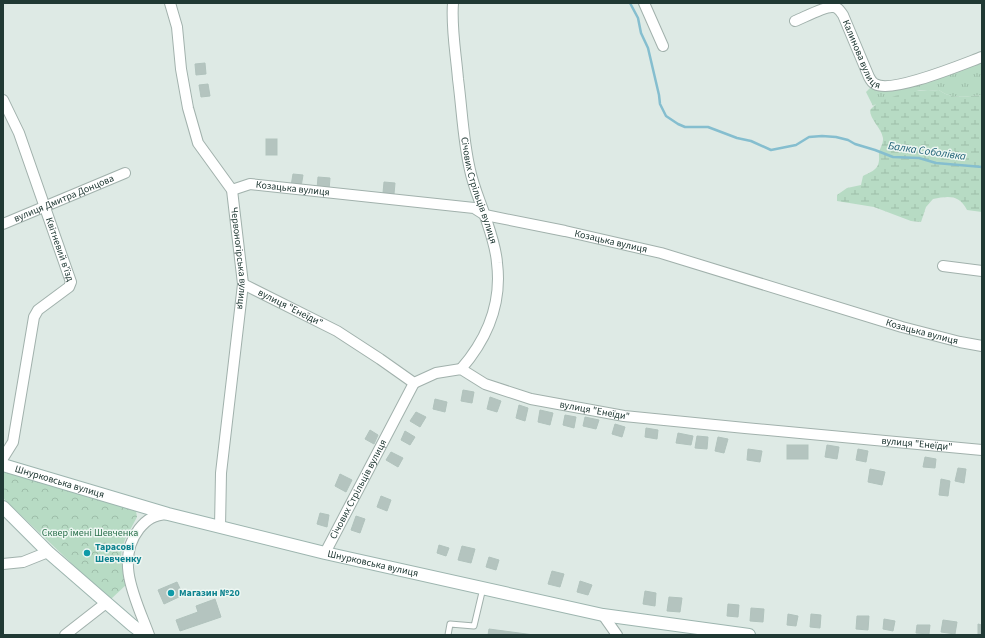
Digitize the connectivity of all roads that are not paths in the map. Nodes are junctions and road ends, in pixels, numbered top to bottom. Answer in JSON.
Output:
{"nodes":[{"id":1,"x":170,"y":3,"type":"edge"},
{"id":2,"x":453,"y":3,"type":"edge"},
{"id":3,"x":644,"y":3,"type":"edge"},
{"id":4,"x":795,"y":21,"type":"dead end"},
{"id":5,"x":663,"y":46,"type":"dead end"},
{"id":6,"x":982,"y":56,"type":"edge"},
{"id":7,"x":3,"y":100,"type":"edge"},
{"id":8,"x":126,"y":173,"type":"dead end"},
{"id":9,"x":232,"y":190,"type":"junction"},
{"id":10,"x":45,"y":206,"type":"junction"},
{"id":11,"x":485,"y":215,"type":"junction"},
{"id":12,"x":3,"y":224,"type":"edge"},
{"id":13,"x":943,"y":266,"type":"dead end"},
{"id":14,"x":982,"y":271,"type":"edge"},
{"id":15,"x":243,"y":284,"type":"junction"},
{"id":16,"x":982,"y":346,"type":"edge"},
{"id":17,"x":461,"y":369,"type":"junction"},
{"id":18,"x":414,"y":383,"type":"junction"},
{"id":19,"x":982,"y":450,"type":"edge"},
{"id":20,"x":3,"y":463,"type":"edge"},
{"id":21,"x":3,"y":507,"type":"edge"},
{"id":22,"x":168,"y":514,"type":"junction"},
{"id":23,"x":220,"y":527,"type":"junction"},
{"id":24,"x":48,"y":552,"type":"junction"},
{"id":25,"x":325,"y":553,"type":"junction"},
{"id":26,"x":3,"y":564,"type":"edge"},
{"id":27,"x":482,"y":588,"type":"junction"},
{"id":28,"x":106,"y":603,"type":"junction"},
{"id":29,"x":603,"y":615,"type":"junction"},
{"id":30,"x":65,"y":635,"type":"edge"},
{"id":31,"x":145,"y":635,"type":"edge"},
{"id":32,"x":149,"y":635,"type":"edge"},
{"id":33,"x":448,"y":635,"type":"edge"},
{"id":34,"x":617,"y":635,"type":"edge"},
{"id":35,"x":749,"y":635,"type":"edge"}],
"edges":[{"from":1,"to":9,"type":"street","name":"Червоногірська вулиця"},
{"from":2,"to":11,"type":"street","name":"Січових Стрільців вулиця"},
{"from":3,"to":5,"type":"street"},
{"from":4,"to":6,"type":"street","name":"Калинова вулиця"},
{"from":7,"to":10,"type":"street","name":"Квітневий в'їзд"},
{"from":8,"to":10,"type":"street","name":"вулиця Дмитра Донцова"},
{"from":9,"to":11,"type":"street","name":"Козацька вулиця"},
{"from":9,"to":15,"type":"street","name":"Червоногірська вулиця"},
{"from":10,"to":12,"type":"street","name":"вулиця Дмитра Донцова"},
{"from":10,"to":20,"type":"street","name":"Квітневий в'їзд"},
{"from":11,"to":16,"type":"street","name":"Козацька вулиця"},
{"from":11,"to":17,"type":"street","name":"Січових Стрільців вулиця"},
{"from":13,"to":14,"type":"street"},
{"from":15,"to":18,"type":"street","name":"вулиця \"Енеїди\""},
{"from":15,"to":23,"type":"street","name":"Червоногірська вулиця"},
{"from":17,"to":18,"type":"street"},
{"from":17,"to":19,"type":"street","name":"вулиця \"Енеїди\""},
{"from":18,"to":25,"type":"street","name":"Січових Стрільців вулиця"},
{"from":20,"to":22,"type":"street","name":"Шнурковська вулиця"},
{"from":21,"to":24,"type":"street"},
{"from":22,"to":23,"type":"street","name":"Шнурковська вулиця"},
{"from":22,"to":32,"type":"street"},
{"from":23,"to":25,"type":"street","name":"Шнурковська вулиця"},
{"from":24,"to":26,"type":"street"},
{"from":24,"to":28,"type":"street"},
{"from":25,"to":27,"type":"street","name":"Шнурковська вулиця"},
{"from":27,"to":29,"type":"street","name":"Шнурковська вулиця"},
{"from":27,"to":33,"type":"lane"},
{"from":28,"to":30,"type":"street"},
{"from":28,"to":31,"type":"street"},
{"from":29,"to":34,"type":"street"},
{"from":29,"to":35,"type":"street","name":"Шнурковська вулиця"}]}
